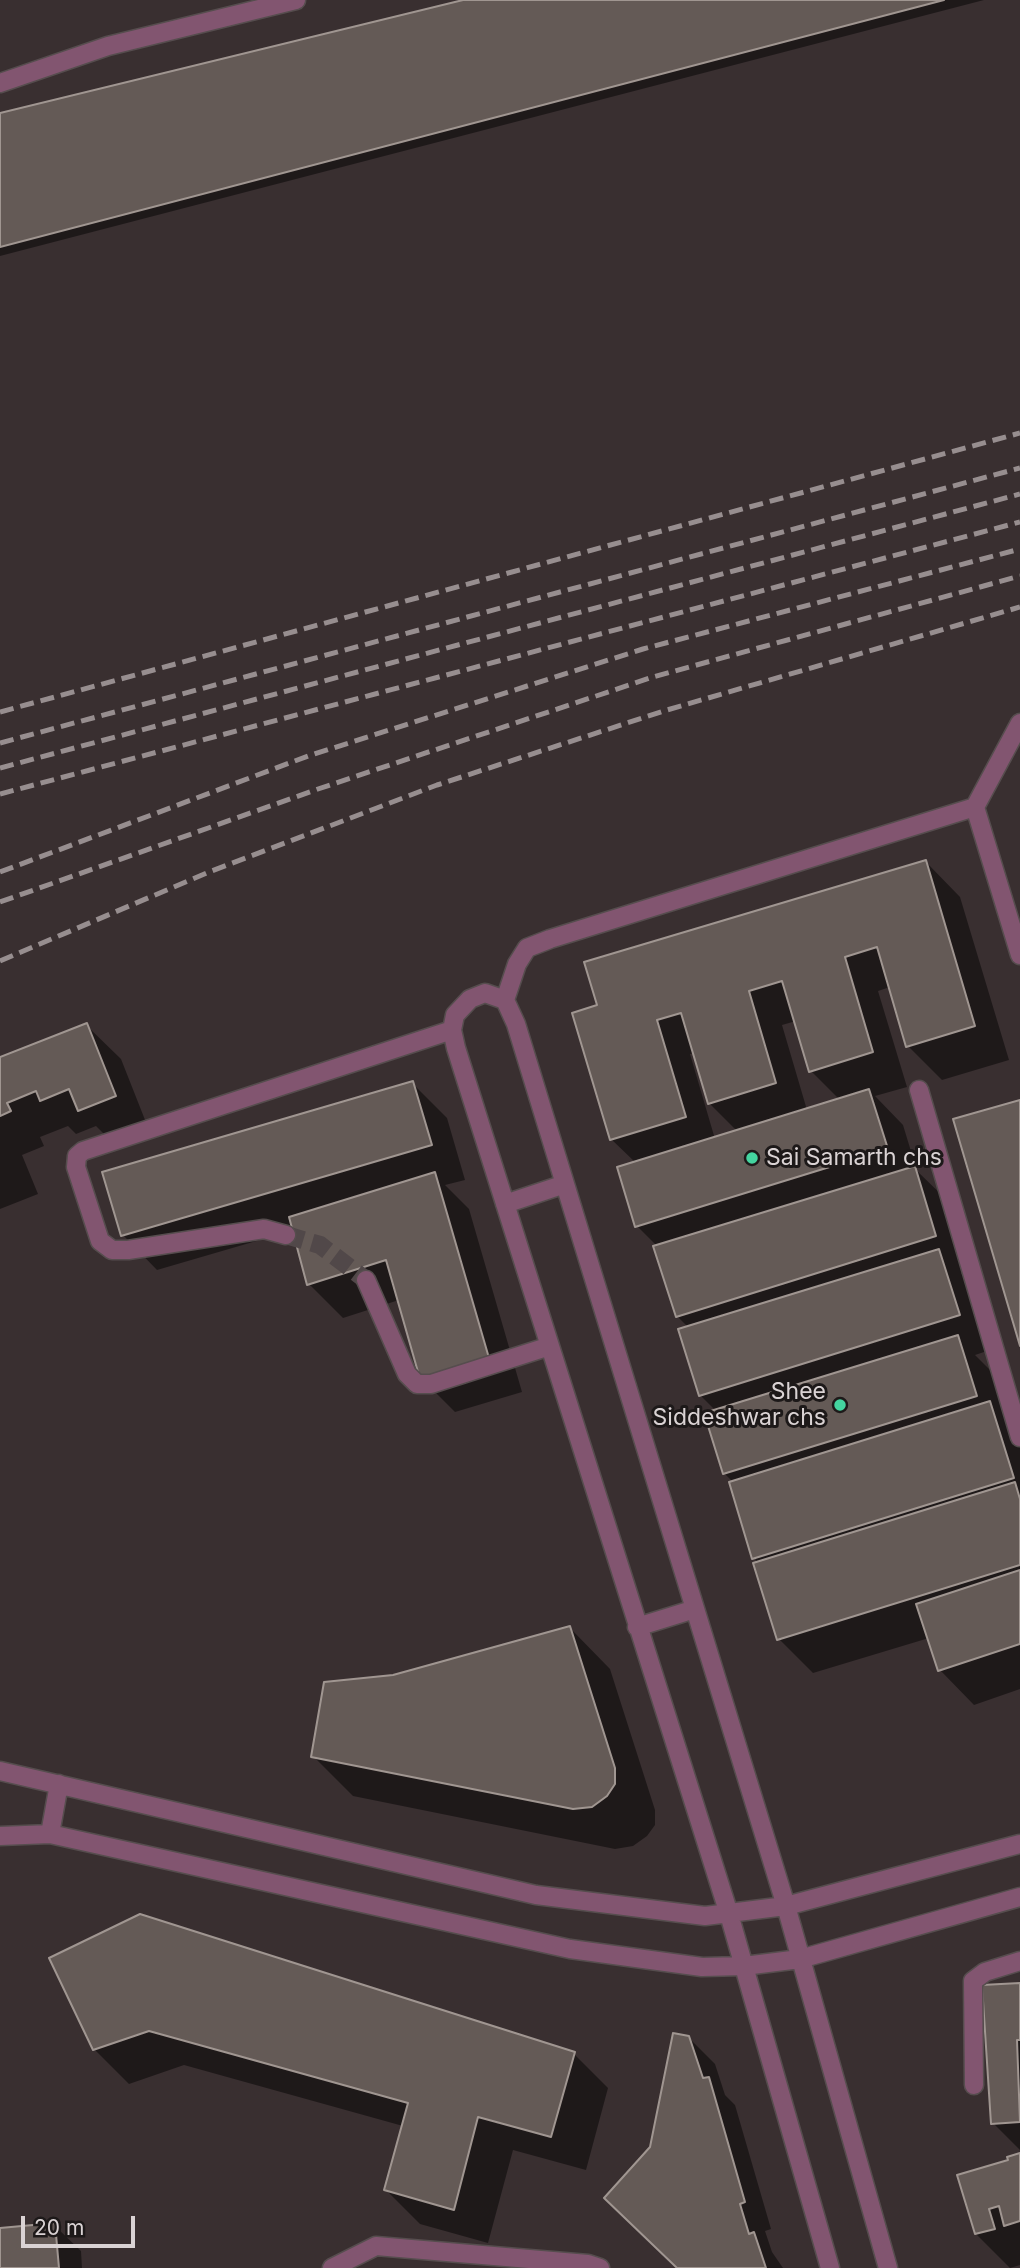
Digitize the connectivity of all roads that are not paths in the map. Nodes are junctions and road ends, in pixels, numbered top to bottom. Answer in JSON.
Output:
{"nodes":[{"id":1,"x":296,"y":0,"type":"edge"},
{"id":2,"x":0,"y":83,"type":"edge"},
{"id":3,"x":1020,"y":723,"type":"edge"},
{"id":4,"x":975,"y":807,"type":"junction"},
{"id":5,"x":1020,"y":955,"type":"edge"},
{"id":6,"x":505,"y":1000,"type":"junction"},
{"id":7,"x":452,"y":1030,"type":"junction"},
{"id":8,"x":919,"y":1090,"type":"dead end"},
{"id":9,"x":565,"y":1184,"type":"junction"},
{"id":10,"x":505,"y":1204,"type":"junction"},
{"id":11,"x":286,"y":1235,"type":"tunnel mouth"},
{"id":12,"x":366,"y":1280,"type":"tunnel mouth"},
{"id":13,"x":550,"y":1346,"type":"junction"},
{"id":14,"x":1020,"y":1437,"type":"edge"},
{"id":15,"x":695,"y":1609,"type":"junction"},
{"id":16,"x":637,"y":1627,"type":"junction"},
{"id":17,"x":0,"y":1770,"type":"edge"},
{"id":18,"x":59,"y":1784,"type":"junction"},
{"id":19,"x":50,"y":1834,"type":"junction"},
{"id":20,"x":0,"y":1836,"type":"edge"},
{"id":21,"x":1020,"y":1844,"type":"edge"},
{"id":22,"x":1020,"y":1897,"type":"edge"},
{"id":23,"x":786,"y":1906,"type":"junction"},
{"id":24,"x":729,"y":1914,"type":"junction"},
{"id":25,"x":800,"y":1959,"type":"junction"},
{"id":26,"x":1020,"y":1962,"type":"edge"},
{"id":27,"x":744,"y":1966,"type":"junction"},
{"id":28,"x":974,"y":2085,"type":"dead end"},
{"id":29,"x":332,"y":2268,"type":"edge"},
{"id":30,"x":600,"y":2268,"type":"edge"},
{"id":31,"x":830,"y":2268,"type":"edge"},
{"id":32,"x":888,"y":2268,"type":"edge"}],
"edges":[{"from":1,"to":2,"type":"street"},
{"from":3,"to":4,"type":"street"},
{"from":4,"to":5,"type":"street"},
{"from":4,"to":6,"type":"street"},
{"from":6,"to":7,"type":"street"},
{"from":6,"to":9,"type":"street"},
{"from":7,"to":10,"type":"street"},
{"from":7,"to":11,"type":"street"},
{"from":8,"to":14,"type":"street"},
{"from":9,"to":10,"type":"street"},
{"from":9,"to":15,"type":"street"},
{"from":10,"to":13,"type":"street"},
{"from":12,"to":13,"type":"street"},
{"from":13,"to":16,"type":"street"},
{"from":15,"to":16,"type":"street"},
{"from":15,"to":23,"type":"street"},
{"from":16,"to":24,"type":"street"},
{"from":17,"to":18,"type":"street"},
{"from":18,"to":19,"type":"street"},
{"from":18,"to":24,"type":"street"},
{"from":19,"to":20,"type":"street"},
{"from":19,"to":27,"type":"street"},
{"from":21,"to":23,"type":"street"},
{"from":22,"to":25,"type":"street"},
{"from":23,"to":24,"type":"street"},
{"from":23,"to":25,"type":"street"},
{"from":24,"to":27,"type":"street"},
{"from":25,"to":27,"type":"street"},
{"from":25,"to":32,"type":"street"},
{"from":26,"to":28,"type":"street"},
{"from":27,"to":31,"type":"street"},
{"from":29,"to":30,"type":"street"}]}
